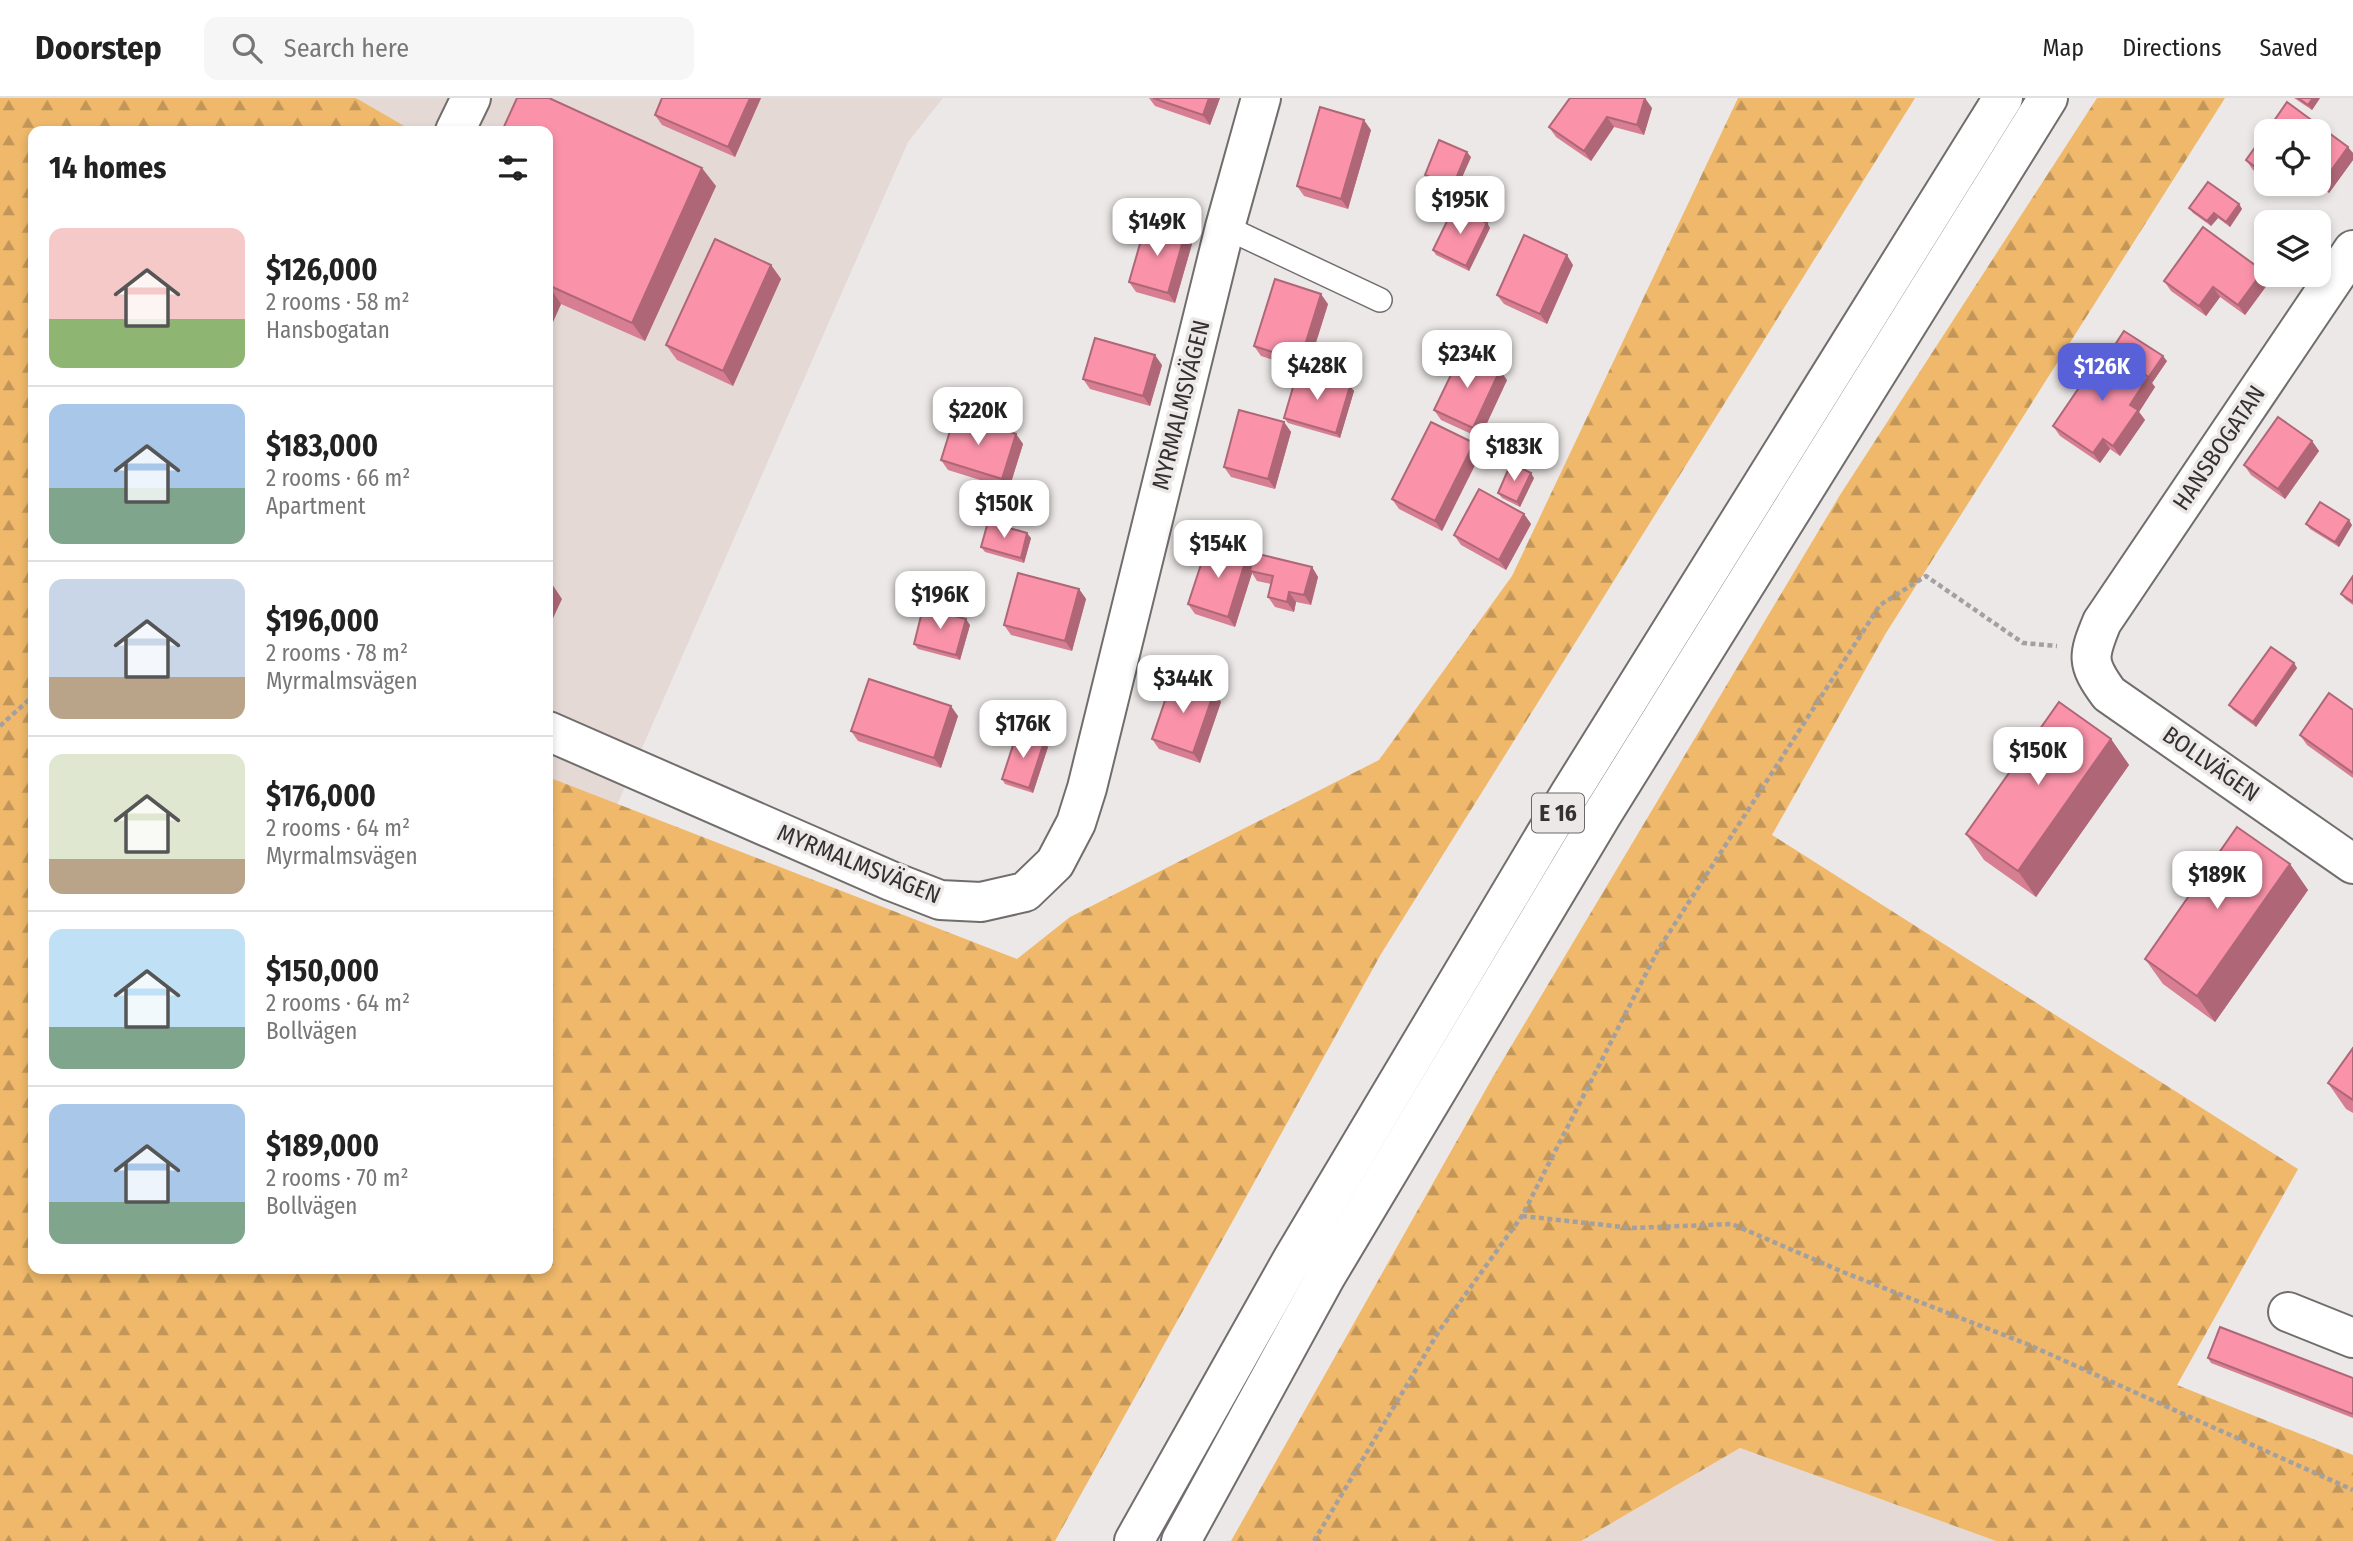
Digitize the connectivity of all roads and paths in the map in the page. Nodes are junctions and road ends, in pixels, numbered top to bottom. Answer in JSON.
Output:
{"nodes":[{"id":1,"x":471,"y":98,"type":"edge"},
{"id":2,"x":1261,"y":98,"type":"edge"},
{"id":3,"x":2003,"y":98,"type":"edge"},
{"id":4,"x":2048,"y":98,"type":"edge"},
{"id":5,"x":457,"y":126,"type":"edge"},
{"id":6,"x":1225,"y":228,"type":"junction"},
{"id":7,"x":2353,"y":250,"type":"edge"},
{"id":8,"x":1380,"y":300,"type":"dead end"},
{"id":9,"x":2091,"y":650,"type":"junction"},
{"id":10,"x":28,"y":701,"type":"edge"},
{"id":11,"x":0,"y":726,"type":"edge"},
{"id":12,"x":553,"y":733,"type":"edge"},
{"id":13,"x":2353,"y":864,"type":"edge"},
{"id":14,"x":1522,"y":1216,"type":"junction"},
{"id":15,"x":2288,"y":1312,"type":"dead end"},
{"id":16,"x":2353,"y":1338,"type":"edge"},
{"id":17,"x":2353,"y":1490,"type":"edge"},
{"id":18,"x":1135,"y":1541,"type":"edge"},
{"id":19,"x":1181,"y":1541,"type":"edge"},
{"id":20,"x":1314,"y":1541,"type":"edge"}],
"edges":[{"from":1,"to":5,"type":"main road"},
{"from":2,"to":6,"type":"main road","name":"MYRMALMSVÄGEN"},
{"from":3,"to":18,"type":"main road","number":"E 16"},
{"from":4,"to":19,"type":"main road","number":"E 16"},
{"from":6,"to":8,"type":"lane"},
{"from":6,"to":12,"type":"main road","name":"MYRMALMSVÄGEN"},
{"from":7,"to":9,"type":"main road","name":"HANSBOGATAN"},
{"from":9,"to":13,"type":"main road","name":"BOLLVÄGEN"},
{"from":9,"to":14,"type":"path"},
{"from":10,"to":11,"type":"path"},
{"from":14,"to":17,"type":"path"},
{"from":14,"to":20,"type":"path"},
{"from":15,"to":16,"type":"main road"}]}
